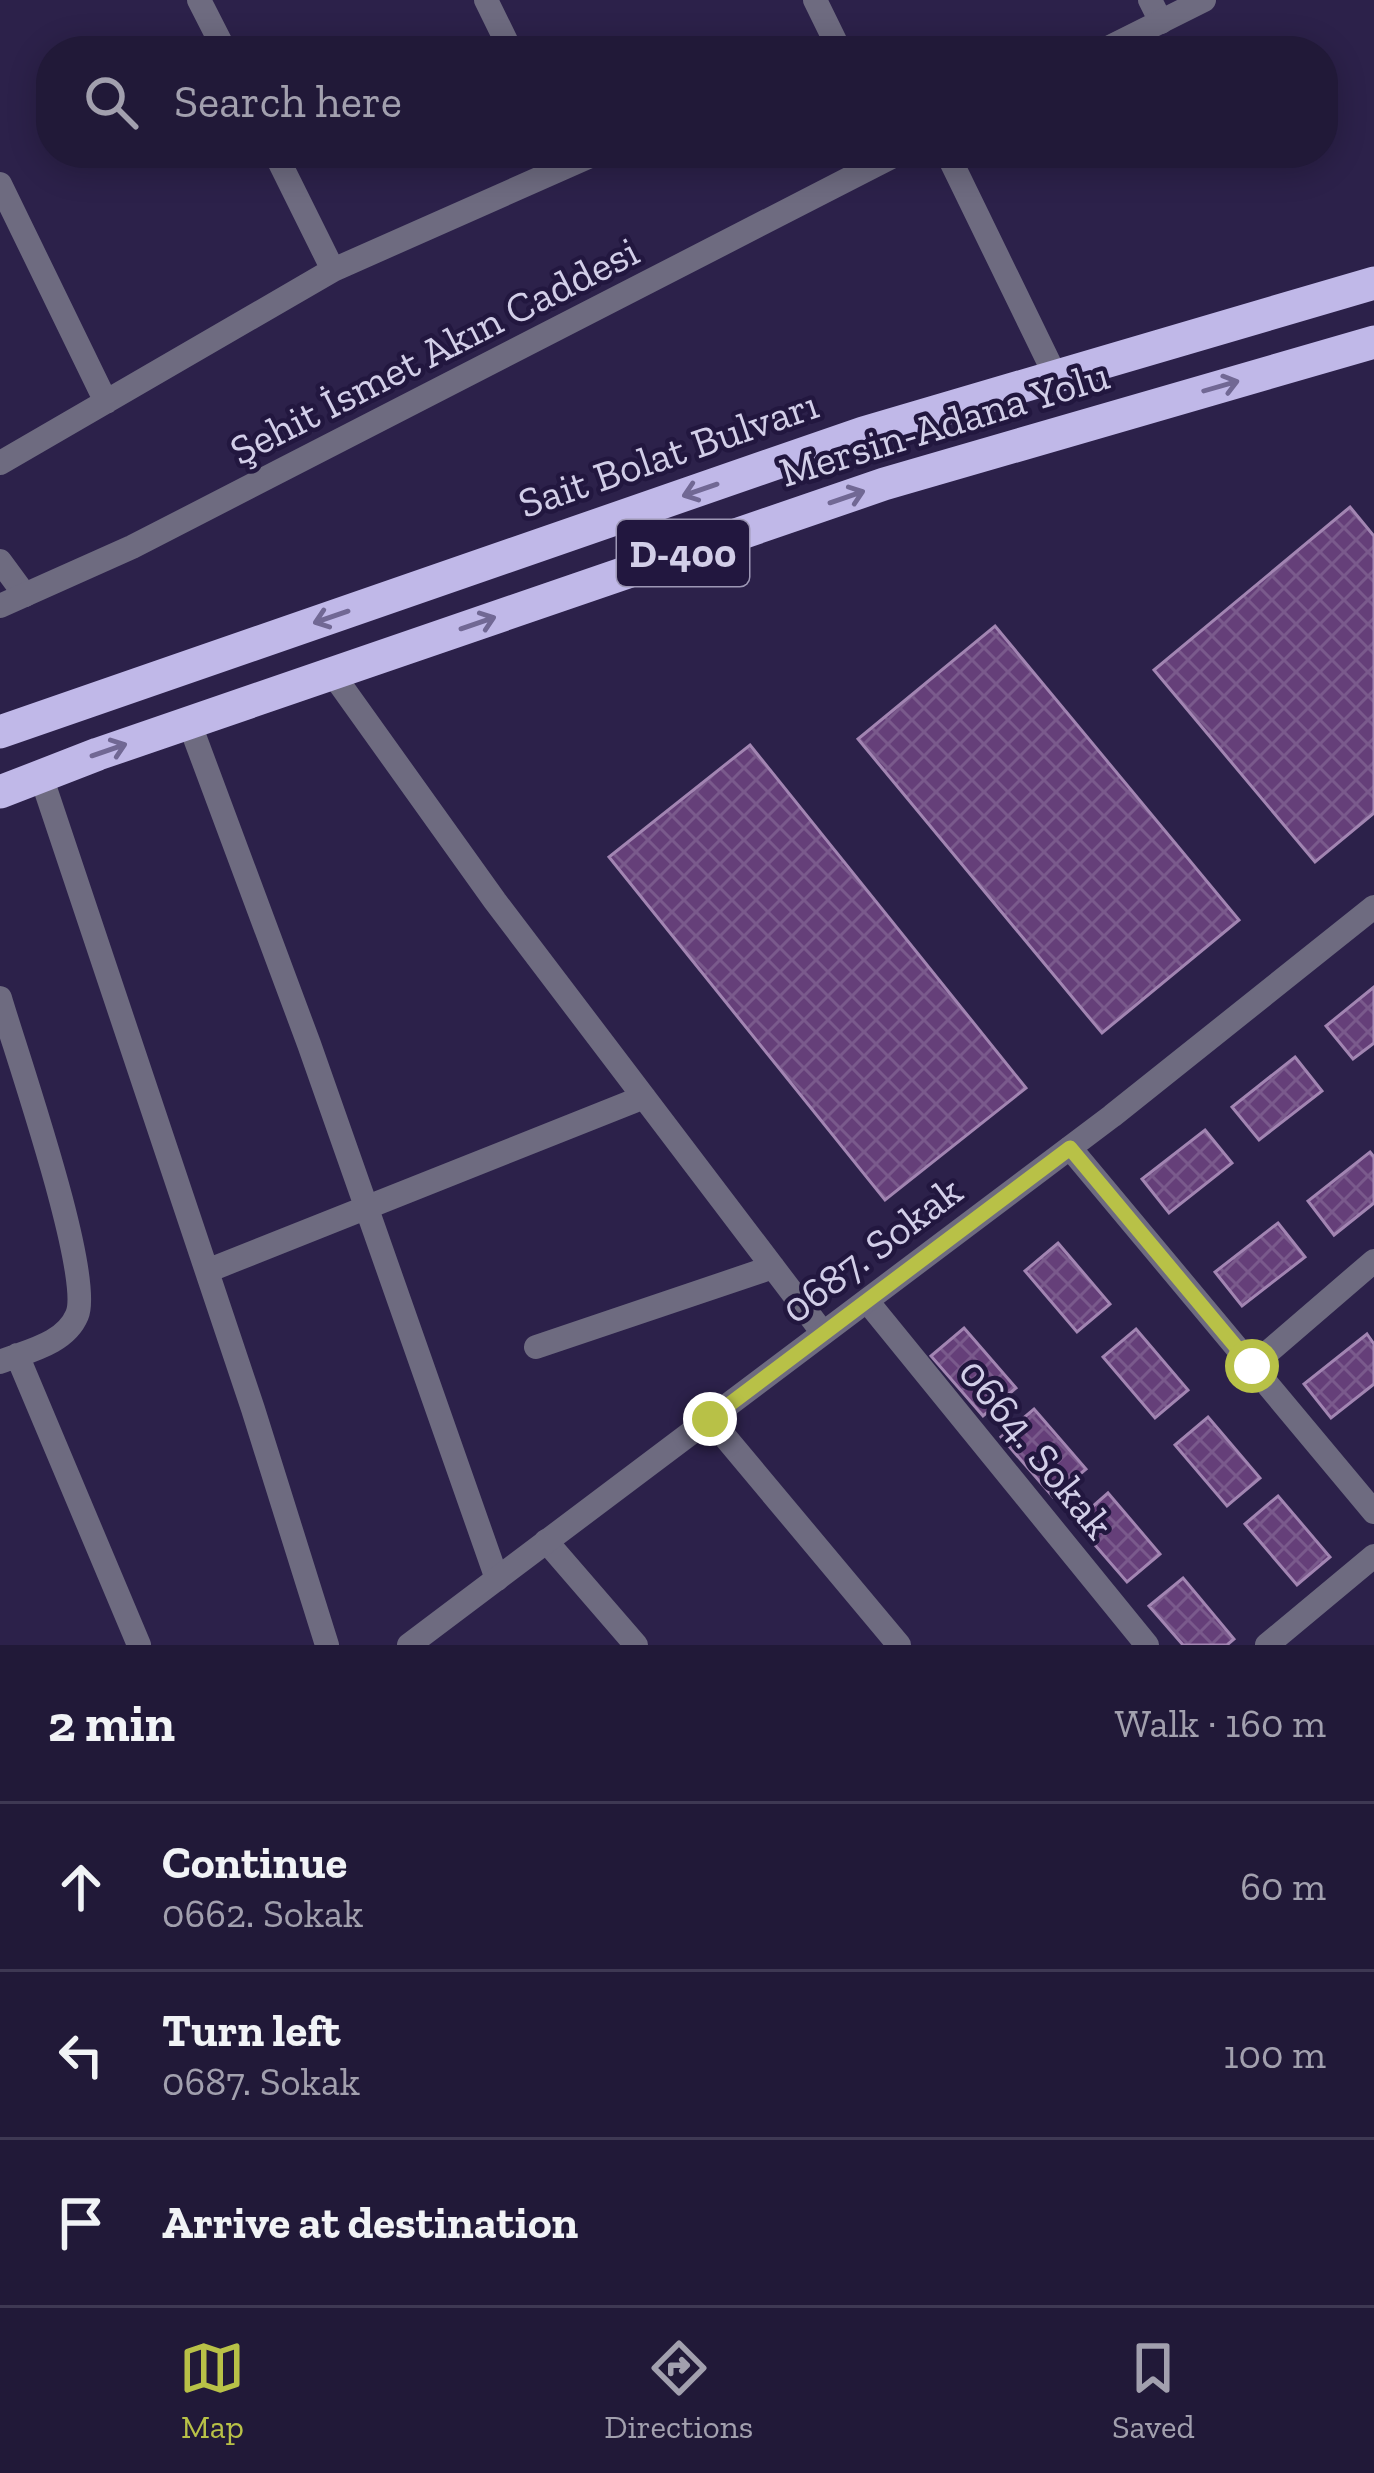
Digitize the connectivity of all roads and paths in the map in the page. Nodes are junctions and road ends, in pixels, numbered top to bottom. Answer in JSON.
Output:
{"nodes":[{"id":1,"x":200,"y":0,"type":"edge"},
{"id":2,"x":486,"y":0,"type":"edge"},
{"id":3,"x":815,"y":0,"type":"edge"},
{"id":4,"x":1204,"y":0,"type":"edge"},
{"id":5,"x":1156,"y":11,"type":"edge"},
{"id":6,"x":218,"y":36,"type":"edge"},
{"id":7,"x":504,"y":36,"type":"edge"},
{"id":8,"x":833,"y":36,"type":"edge"},
{"id":9,"x":1122,"y":36,"type":"edge"},
{"id":10,"x":283,"y":168,"type":"edge"},
{"id":11,"x":545,"y":168,"type":"edge"},
{"id":12,"x":867,"y":168,"type":"edge"},
{"id":13,"x":954,"y":168,"type":"edge"},
{"id":14,"x":0,"y":184,"type":"edge"},
{"id":15,"x":334,"y":270,"type":"junction"},
{"id":16,"x":1374,"y":283,"type":"edge"},
{"id":17,"x":1374,"y":342,"type":"edge"},
{"id":18,"x":1056,"y":376,"type":"junction"},
{"id":19,"x":106,"y":402,"type":"junction"},
{"id":20,"x":0,"y":463,"type":"edge"},
{"id":21,"x":0,"y":561,"type":"edge"},
{"id":22,"x":25,"y":595,"type":"junction"},
{"id":23,"x":0,"y":606,"type":"edge"},
{"id":24,"x":332,"y":673,"type":"junction"},
{"id":25,"x":189,"y":722,"type":"junction"},
{"id":26,"x":0,"y":732,"type":"edge"},
{"id":27,"x":41,"y":776,"type":"junction"},
{"id":28,"x":0,"y":792,"type":"edge"},
{"id":29,"x":1374,"y":907,"type":"edge"},
{"id":30,"x":0,"y":998,"type":"edge"},
{"id":31,"x":644,"y":1097,"type":"junction"},
{"id":32,"x":1070,"y":1148,"type":"junction"},
{"id":33,"x":368,"y":1210,"type":"junction"},
{"id":34,"x":1374,"y":1261,"type":"edge"},
{"id":35,"x":773,"y":1267,"type":"junction"},
{"id":36,"x":207,"y":1270,"type":"junction"},
{"id":37,"x":867,"y":1301,"type":"junction"},
{"id":38,"x":824,"y":1333,"type":"junction"},
{"id":39,"x":536,"y":1347,"type":"dead end"},
{"id":40,"x":8,"y":1358,"type":"edge"},
{"id":41,"x":1252,"y":1366,"type":"junction"},
{"id":42,"x":710,"y":1419,"type":"junction"},
{"id":43,"x":1374,"y":1511,"type":"edge"},
{"id":44,"x":546,"y":1541,"type":"junction"},
{"id":45,"x":1374,"y":1556,"type":"edge"},
{"id":46,"x":497,"y":1579,"type":"junction"},
{"id":47,"x":139,"y":1645,"type":"edge"},
{"id":48,"x":327,"y":1645,"type":"edge"},
{"id":49,"x":409,"y":1645,"type":"edge"},
{"id":50,"x":636,"y":1645,"type":"edge"},
{"id":51,"x":899,"y":1645,"type":"edge"},
{"id":52,"x":1147,"y":1645,"type":"edge"},
{"id":53,"x":1267,"y":1645,"type":"edge"}],
"edges":[{"from":1,"to":6,"type":"street"},
{"from":2,"to":7,"type":"street"},
{"from":3,"to":8,"type":"street"},
{"from":4,"to":5,"type":"street"},
{"from":5,"to":9,"type":"street"},
{"from":10,"to":15,"type":"street"},
{"from":11,"to":15,"type":"street"},
{"from":12,"to":22,"type":"street","name":"Şehit İsmet Akın Caddesi"},
{"from":13,"to":18,"type":"street"},
{"from":14,"to":19,"type":"street"},
{"from":15,"to":19,"type":"street"},
{"from":16,"to":18,"type":"highway","name":"Sait Bolat Bulvarı","number":"D-400"},
{"from":24,"to":17,"type":"highway","name":"Mersin-Adana Yolu","number":"D-400","one_way":true},
{"from":18,"to":26,"type":"highway","name":"Sait Bolat Bulvarı","number":"D-400","one_way":true},
{"from":19,"to":20,"type":"street"},
{"from":21,"to":22,"type":"street"},
{"from":22,"to":23,"type":"street","name":"Şehit İsmet Akın Caddesi"},
{"from":24,"to":25,"type":"highway","name":"Mersin-Adana Yolu","number":"D-400"},
{"from":24,"to":31,"type":"street"},
{"from":27,"to":25,"type":"highway","name":"Mersin-Adana Yolu","number":"D-400","one_way":true},
{"from":25,"to":33,"type":"street"},
{"from":27,"to":28,"type":"highway","name":"Mersin-Adana Yolu","number":"D-400"},
{"from":27,"to":36,"type":"street"},
{"from":29,"to":32,"type":"street","name":"0687. Sokak"},
{"from":30,"to":40,"type":"street"},
{"from":31,"to":33,"type":"street"},
{"from":31,"to":35,"type":"street"},
{"from":32,"to":37,"type":"street","name":"0687. Sokak"},
{"from":32,"to":41,"type":"street"},
{"from":33,"to":36,"type":"street"},
{"from":33,"to":46,"type":"street"},
{"from":34,"to":41,"type":"street"},
{"from":35,"to":38,"type":"street"},
{"from":35,"to":39,"type":"street"},
{"from":36,"to":48,"type":"street"},
{"from":37,"to":38,"type":"street","name":"0687. Sokak"},
{"from":37,"to":52,"type":"street","name":"0664. Sokak"},
{"from":38,"to":42,"type":"street","name":"0687. Sokak"},
{"from":40,"to":47,"type":"street"},
{"from":41,"to":43,"type":"street"},
{"from":42,"to":44,"type":"street","name":"0687. Sokak"},
{"from":42,"to":51,"type":"street"},
{"from":44,"to":46,"type":"street","name":"0687. Sokak"},
{"from":44,"to":50,"type":"street"},
{"from":45,"to":53,"type":"street"},
{"from":46,"to":49,"type":"street","name":"0687. Sokak"}]}
